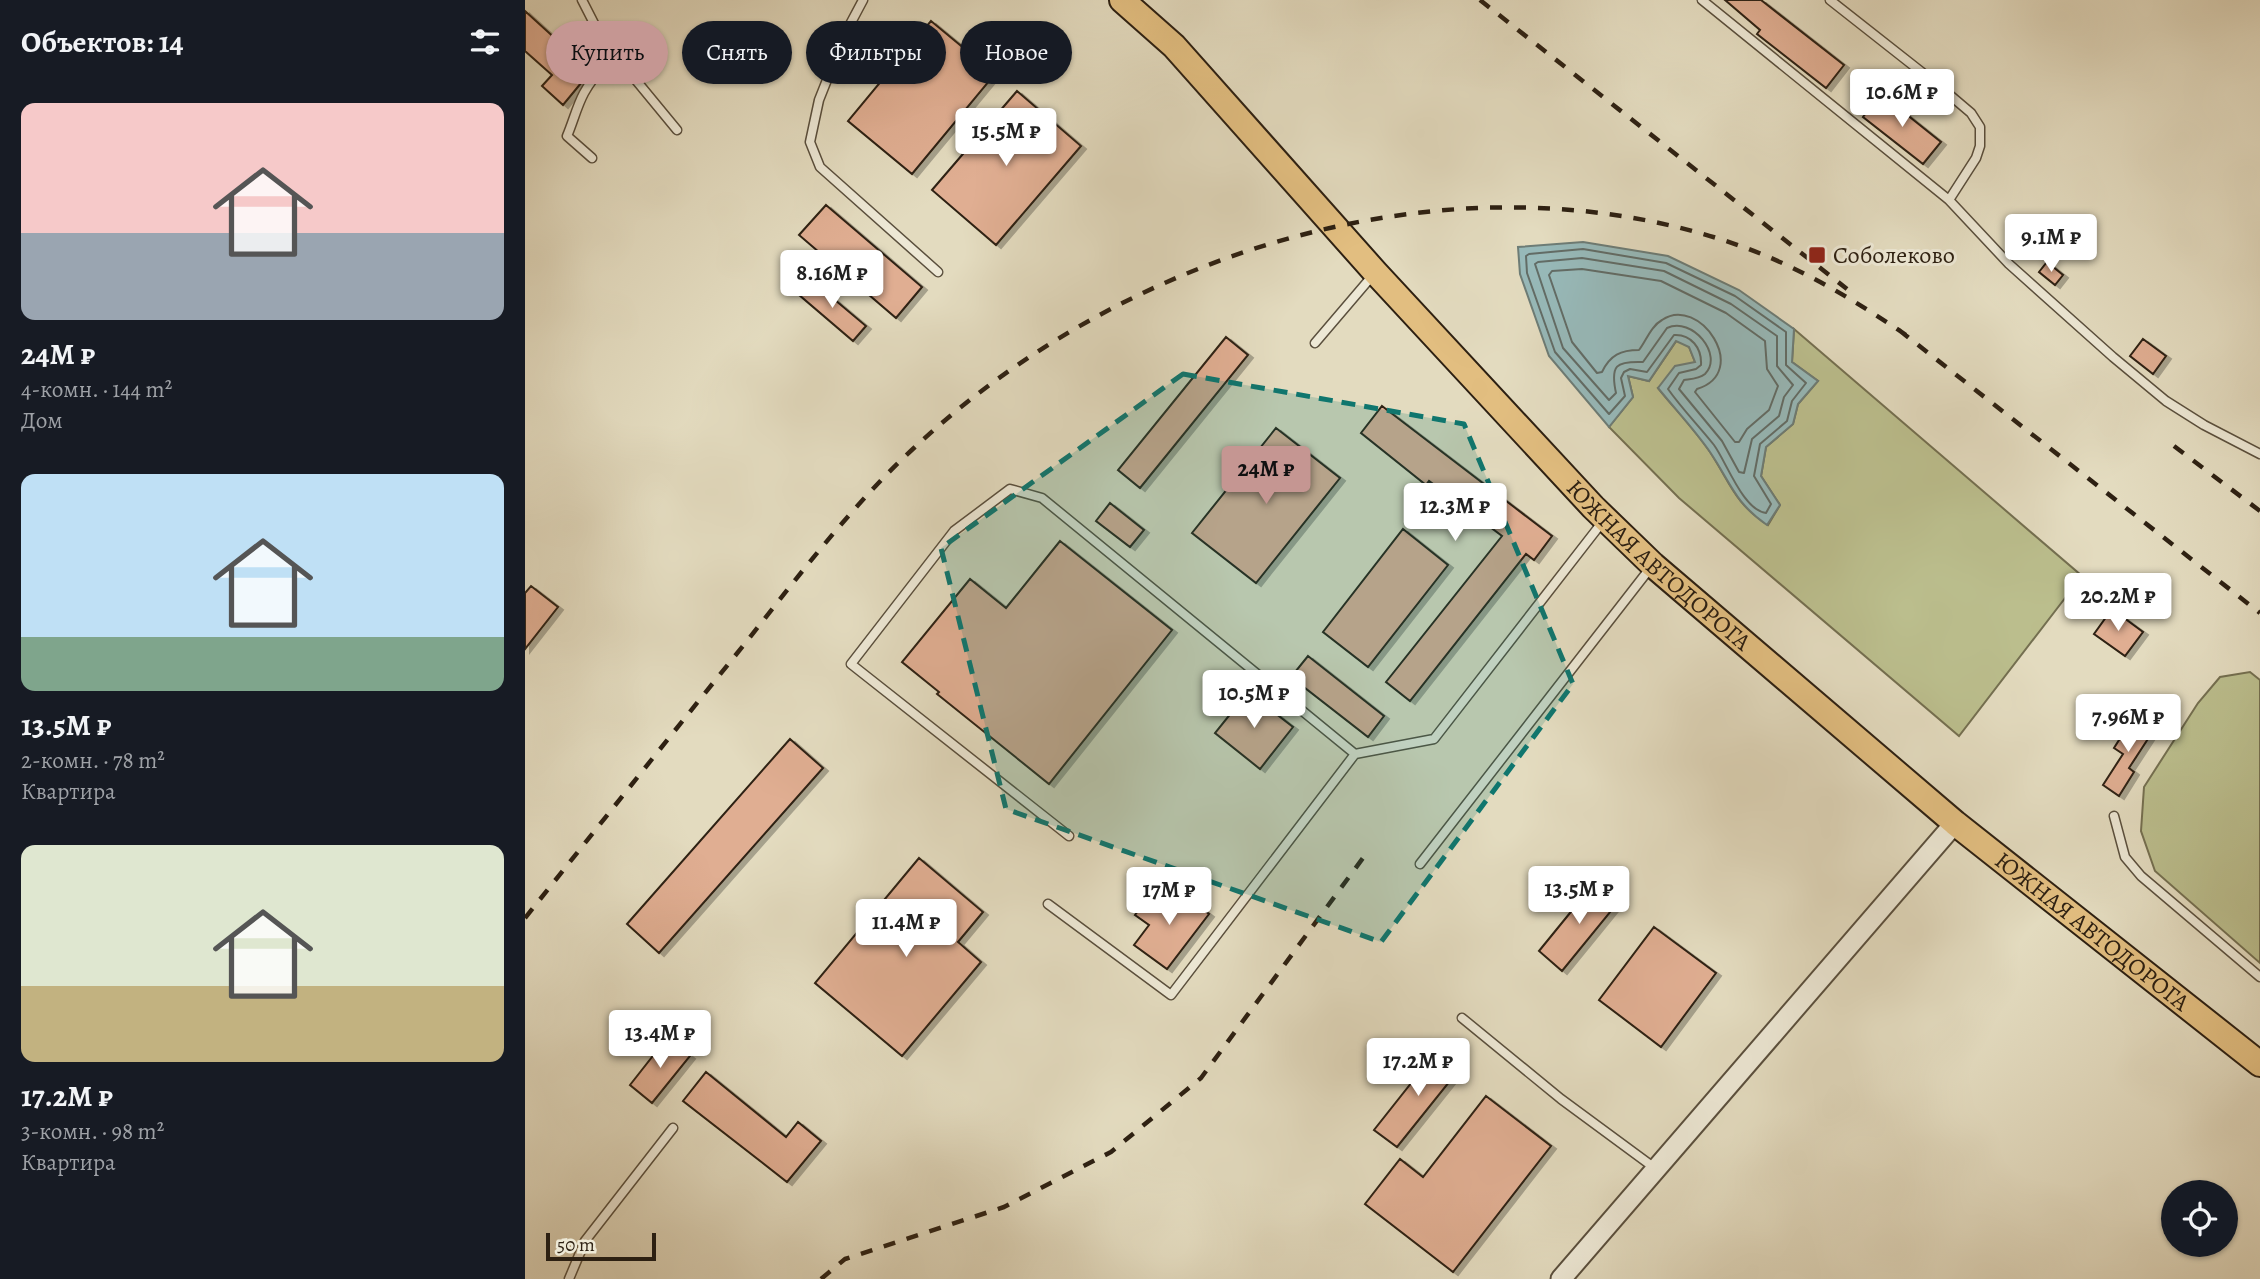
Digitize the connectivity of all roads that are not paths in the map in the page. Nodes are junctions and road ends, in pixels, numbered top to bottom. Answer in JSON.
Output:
{"nodes":[{"id":1,"x":582,"y":0,"type":"edge"},
{"id":2,"x":863,"y":0,"type":"edge"},
{"id":3,"x":1122,"y":0,"type":"edge"},
{"id":4,"x":1702,"y":0,"type":"edge"},
{"id":5,"x":1830,"y":0,"type":"edge"},
{"id":6,"x":593,"y":21,"type":"edge"},
{"id":7,"x":591,"y":84,"type":"edge"},
{"id":8,"x":639,"y":84,"type":"edge"},
{"id":9,"x":677,"y":130,"type":"dead end"},
{"id":10,"x":592,"y":158,"type":"dead end"},
{"id":11,"x":1949,"y":200,"type":"junction"},
{"id":12,"x":938,"y":272,"type":"dead end"},
{"id":13,"x":1374,"y":272,"type":"junction"},
{"id":14,"x":1315,"y":343,"type":"dead end"},
{"id":15,"x":2260,"y":454,"type":"edge"},
{"id":16,"x":1605,"y":518,"type":"junction"},
{"id":17,"x":1653,"y":565,"type":"junction"},
{"id":18,"x":1355,"y":754,"type":"junction"},
{"id":19,"x":2114,"y":816,"type":"dead end"},
{"id":20,"x":1955,"y":823,"type":"junction"},
{"id":21,"x":1069,"y":836,"type":"dead end"},
{"id":22,"x":1420,"y":864,"type":"dead end"},
{"id":23,"x":1048,"y":904,"type":"dead end"},
{"id":24,"x":2260,"y":977,"type":"edge"},
{"id":25,"x":1462,"y":1018,"type":"dead end"},
{"id":26,"x":2260,"y":1064,"type":"edge"},
{"id":27,"x":673,"y":1128,"type":"dead end"},
{"id":28,"x":1656,"y":1169,"type":"junction"},
{"id":29,"x":569,"y":1279,"type":"edge"},
{"id":30,"x":1561,"y":1279,"type":"edge"}],
"edges":[{"from":1,"to":6,"type":"lane"},
{"from":2,"to":12,"type":"lane"},
{"from":3,"to":13,"type":"main road","name":"ЮЖНАЯ АВТОДОРОГА"},
{"from":4,"to":11,"type":"lane"},
{"from":5,"to":11,"type":"lane"},
{"from":7,"to":10,"type":"lane"},
{"from":8,"to":9,"type":"lane"},
{"from":11,"to":15,"type":"lane"},
{"from":13,"to":14,"type":"lane"},
{"from":13,"to":16,"type":"main road","name":"ЮЖНАЯ АВТОДОРОГА"},
{"from":16,"to":17,"type":"main road","name":"ЮЖНАЯ АВТОДОРОГА"},
{"from":16,"to":18,"type":"lane"},
{"from":17,"to":20,"type":"main road","name":"ЮЖНАЯ АВТОДОРОГА"},
{"from":17,"to":22,"type":"lane"},
{"from":18,"to":21,"type":"lane"},
{"from":18,"to":23,"type":"lane"},
{"from":19,"to":24,"type":"lane"},
{"from":20,"to":26,"type":"main road","name":"ЮЖНАЯ АВТОДОРОГА"},
{"from":20,"to":28,"type":"street"},
{"from":25,"to":28,"type":"lane"},
{"from":27,"to":29,"type":"lane"},
{"from":28,"to":30,"type":"street"}]}
